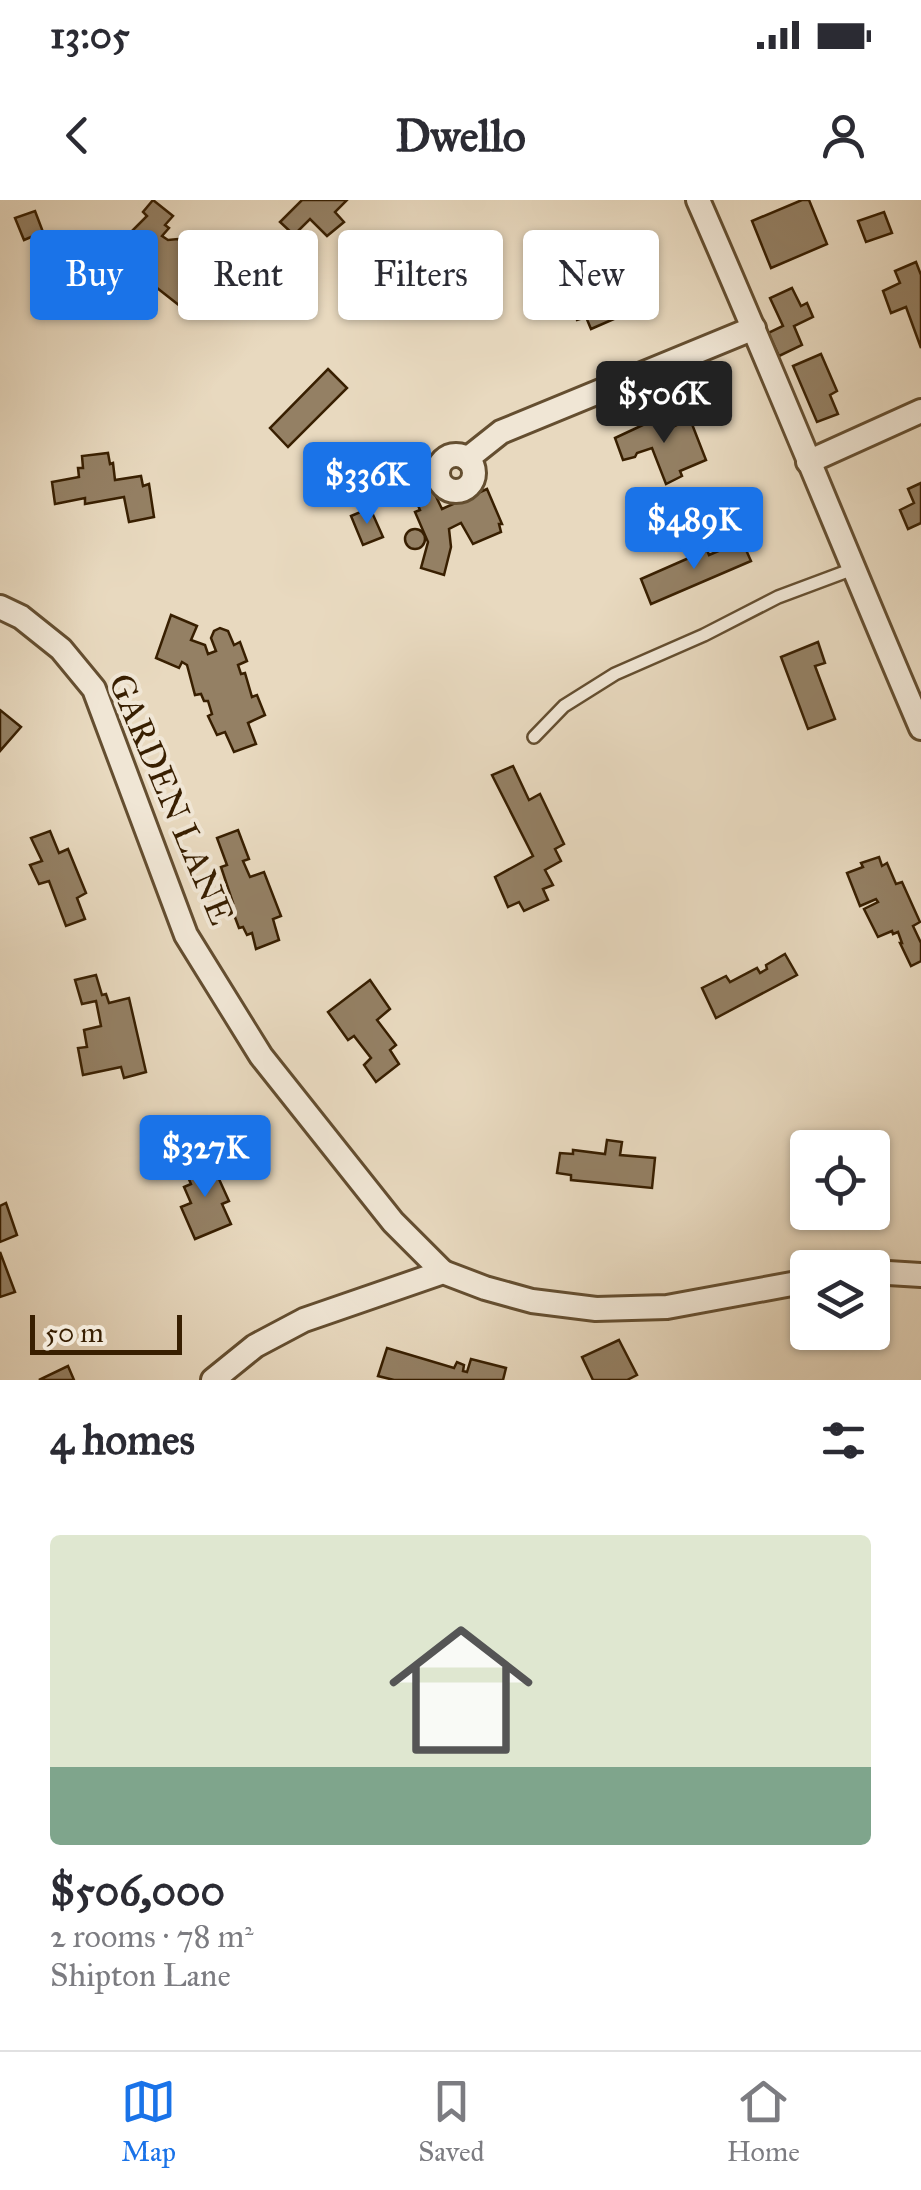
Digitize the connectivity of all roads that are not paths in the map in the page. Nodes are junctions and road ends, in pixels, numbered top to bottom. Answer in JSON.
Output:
{"nodes":[{"id":1,"x":698,"y":200,"type":"edge"},
{"id":2,"x":754,"y":328,"type":"junction"},
{"id":3,"x":921,"y":411,"type":"edge"},
{"id":4,"x":468,"y":459,"type":"dead end"},
{"id":5,"x":808,"y":462,"type":"junction"},
{"id":6,"x":853,"y":569,"type":"junction"},
{"id":7,"x":0,"y":607,"type":"edge"},
{"id":8,"x":921,"y":728,"type":"edge"},
{"id":9,"x":534,"y":737,"type":"dead end"},
{"id":10,"x":443,"y":1272,"type":"junction"},
{"id":11,"x":890,"y":1273,"type":"edge"},
{"id":12,"x":921,"y":1274,"type":"edge"},
{"id":13,"x":790,"y":1284,"type":"edge"},
{"id":14,"x":213,"y":1380,"type":"edge"}],
"edges":[{"from":1,"to":2,"type":"street"},
{"from":2,"to":4,"type":"street"},
{"from":2,"to":5,"type":"street"},
{"from":3,"to":5,"type":"street"},
{"from":5,"to":6,"type":"street"},
{"from":6,"to":8,"type":"street"},
{"from":6,"to":9,"type":"lane"},
{"from":7,"to":10,"type":"street","name":"GARDEN LANE"},
{"from":10,"to":13,"type":"street"},
{"from":10,"to":14,"type":"street"},
{"from":11,"to":12,"type":"street"}]}
